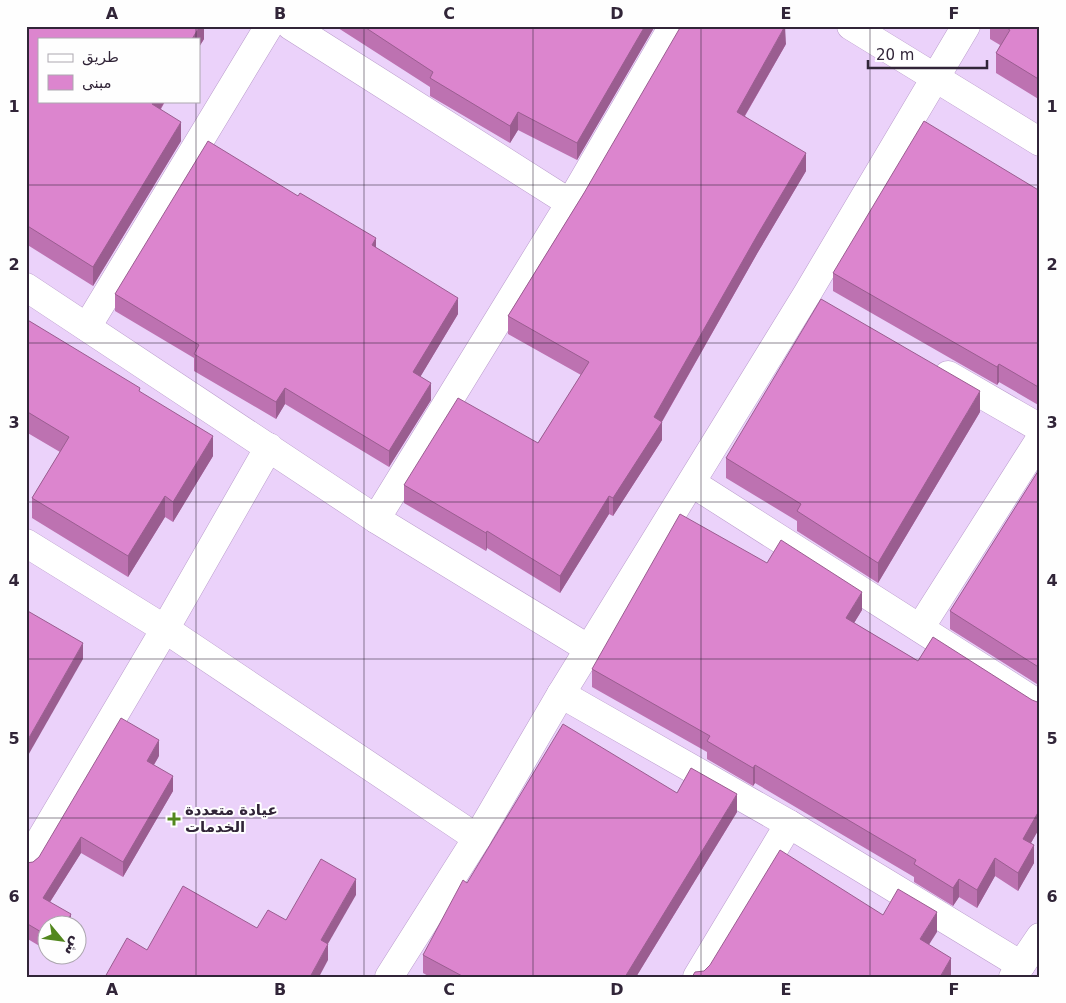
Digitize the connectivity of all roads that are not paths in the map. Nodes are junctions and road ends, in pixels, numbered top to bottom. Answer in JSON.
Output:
{"nodes":[{"id":1,"x":269,"y":26,"type":"edge"},
{"id":2,"x":291,"y":26,"type":"edge"},
{"id":3,"x":673,"y":26,"type":"edge"},
{"id":4,"x":851,"y":26,"type":"edge"},
{"id":5,"x":966,"y":26,"type":"edge"},
{"id":6,"x":936,"y":79,"type":"junction"},
{"id":7,"x":1040,"y":142,"type":"edge"},
{"id":8,"x":570,"y":203,"type":"junction"},
{"id":9,"x":26,"y":287,"type":"edge"},
{"id":10,"x":87,"y":327,"type":"junction"},
{"id":11,"x":928,"y":364,"type":"edge"},
{"id":12,"x":1040,"y":428,"type":"edge"},
{"id":13,"x":1040,"y":439,"type":"edge"},
{"id":14,"x":269,"y":447,"type":"junction"},
{"id":15,"x":692,"y":484,"type":"junction"},
{"id":16,"x":376,"y":519,"type":"junction"},
{"id":17,"x":26,"y":542,"type":"edge"},
{"id":18,"x":165,"y":628,"type":"junction"},
{"id":19,"x":920,"y":628,"type":"junction"},
{"id":20,"x":589,"y":649,"type":"junction"},
{"id":21,"x":562,"y":694,"type":"junction"},
{"id":22,"x":1040,"y":704,"type":"edge"},
{"id":23,"x":789,"y":824,"type":"junction"},
{"id":24,"x":477,"y":838,"type":"junction"},
{"id":25,"x":26,"y":864,"type":"edge"},
{"id":26,"x":1040,"y":937,"type":"edge"},
{"id":27,"x":1017,"y":971,"type":"edge"},
{"id":28,"x":389,"y":977,"type":"edge"},
{"id":29,"x":697,"y":977,"type":"edge"}],
"edges":[{"from":1,"to":10,"type":"street"},
{"from":2,"to":8,"type":"street"},
{"from":3,"to":8,"type":"street"},
{"from":4,"to":6,"type":"street"},
{"from":5,"to":6,"type":"street"},
{"from":6,"to":7,"type":"street"},
{"from":6,"to":15,"type":"street"},
{"from":8,"to":16,"type":"street"},
{"from":9,"to":10,"type":"street"},
{"from":10,"to":14,"type":"street"},
{"from":11,"to":12,"type":"street"},
{"from":13,"to":19,"type":"street"},
{"from":14,"to":16,"type":"street"},
{"from":14,"to":18,"type":"street"},
{"from":15,"to":19,"type":"street"},
{"from":15,"to":20,"type":"street"},
{"from":16,"to":20,"type":"street"},
{"from":17,"to":18,"type":"street"},
{"from":18,"to":24,"type":"street"},
{"from":18,"to":25,"type":"street"},
{"from":19,"to":22,"type":"street"},
{"from":20,"to":21,"type":"street"},
{"from":21,"to":23,"type":"street"},
{"from":21,"to":24,"type":"street"},
{"from":23,"to":27,"type":"street"},
{"from":23,"to":29,"type":"street"},
{"from":24,"to":28,"type":"street"},
{"from":26,"to":27,"type":"street"}]}
